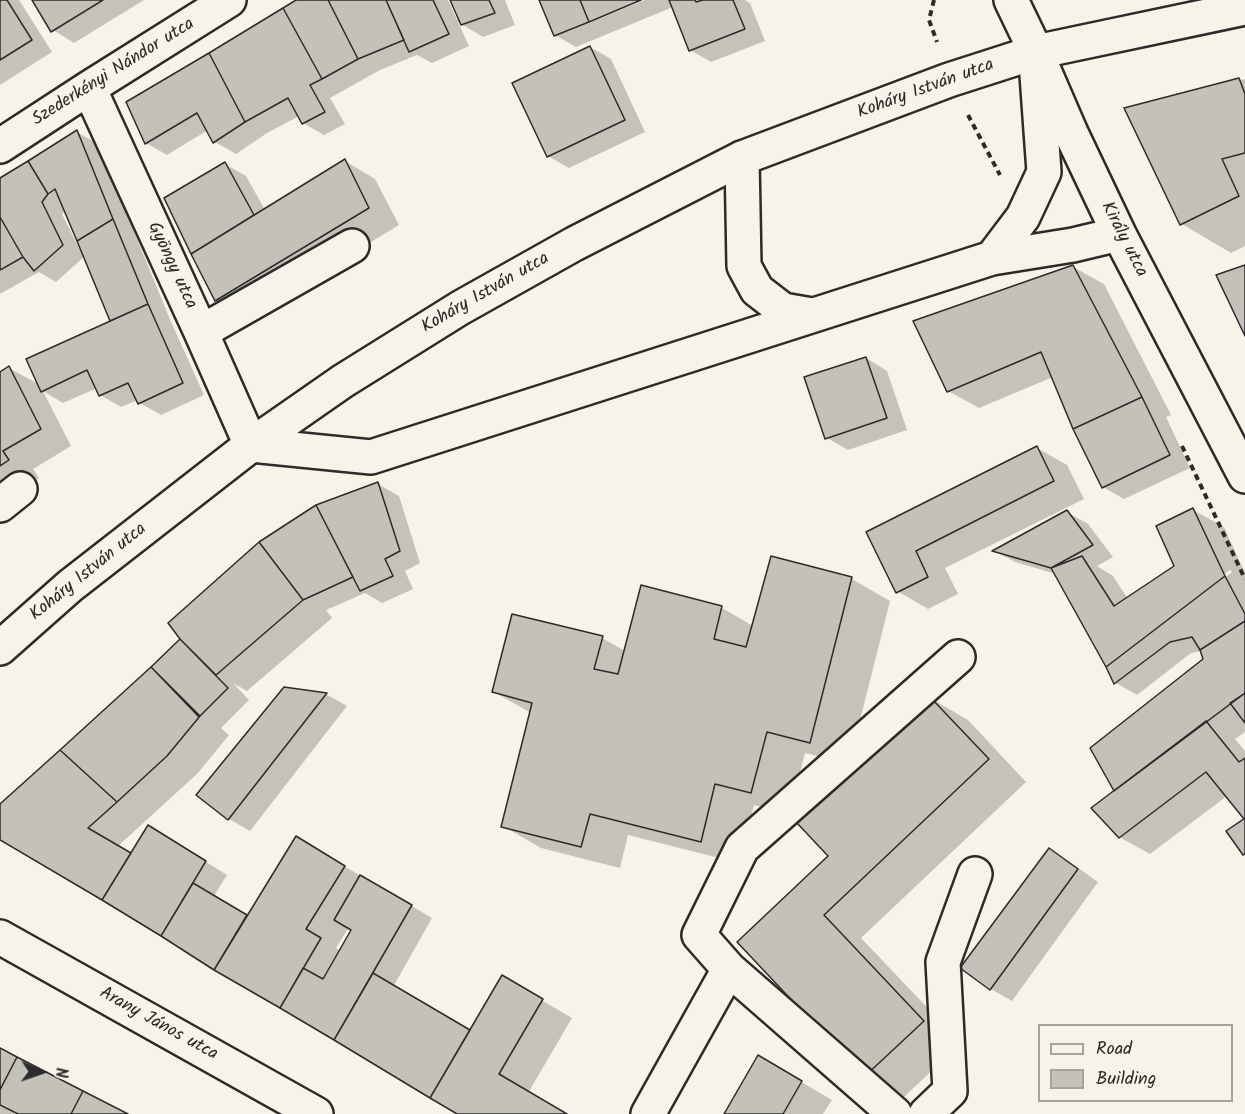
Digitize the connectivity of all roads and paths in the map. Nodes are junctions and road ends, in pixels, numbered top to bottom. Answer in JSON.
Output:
{"nodes":[{"id":1,"x":229,"y":0,"type":"edge"},
{"id":2,"x":934,"y":0,"type":"edge"},
{"id":3,"x":1011,"y":0,"type":"edge"},
{"id":4,"x":1245,"y":8,"type":"edge"},
{"id":5,"x":1036,"y":52,"type":"junction"},
{"id":6,"x":950,"y":80,"type":"junction"},
{"id":7,"x":89,"y":88,"type":"junction"},
{"id":8,"x":0,"y":146,"type":"edge"},
{"id":9,"x":742,"y":159,"type":"junction"},
{"id":10,"x":1023,"y":216,"type":"junction"},
{"id":11,"x":1119,"y":234,"type":"junction"},
{"id":12,"x":352,"y":246,"type":"dead end"},
{"id":13,"x":992,"y":258,"type":"junction"},
{"id":14,"x":812,"y":315,"type":"junction"},
{"id":15,"x":201,"y":332,"type":"junction"},
{"id":16,"x":1178,"y":439,"type":"dead end"},
{"id":17,"x":251,"y":445,"type":"junction"},
{"id":18,"x":1245,"y":476,"type":"edge"},
{"id":19,"x":1245,"y":579,"type":"edge"},
{"id":20,"x":0,"y":648,"type":"edge"},
{"id":21,"x":958,"y":657,"type":"dead end"},
{"id":22,"x":975,"y":874,"type":"dead end"},
{"id":23,"x":0,"y":937,"type":"edge"},
{"id":24,"x":729,"y":969,"type":"junction"},
{"id":25,"x":316,"y":1114,"type":"edge"},
{"id":26,"x":648,"y":1114,"type":"edge"},
{"id":27,"x":895,"y":1114,"type":"edge"},
{"id":28,"x":926,"y":1114,"type":"edge"}],
"edges":[{"from":1,"to":7,"type":"street","name":"Szederkényi Nándor utca"},
{"from":2,"to":6,"type":"path"},
{"from":3,"to":5,"type":"street","name":"Király utca"},
{"from":4,"to":5,"type":"street","name":"Koháry István utca"},
{"from":5,"to":6,"type":"street","name":"Koháry István utca"},
{"from":5,"to":10,"type":"street"},
{"from":5,"to":11,"type":"street","name":"Király utca"},
{"from":6,"to":9,"type":"street","name":"Koháry István utca"},
{"from":6,"to":10,"type":"path"},
{"from":7,"to":8,"type":"street","name":"Szederkényi Nándor utca"},
{"from":7,"to":15,"type":"street","name":"Gyöngy utca"},
{"from":9,"to":14,"type":"street"},
{"from":9,"to":17,"type":"street","name":"Koháry István utca"},
{"from":10,"to":13,"type":"street"},
{"from":11,"to":13,"type":"street"},
{"from":11,"to":18,"type":"street","name":"Király utca"},
{"from":12,"to":15,"type":"street"},
{"from":13,"to":14,"type":"street"},
{"from":14,"to":17,"type":"street"},
{"from":15,"to":17,"type":"street","name":"Gyöngy utca"},
{"from":16,"to":19,"type":"path"},
{"from":17,"to":20,"type":"street","name":"Koháry István utca"},
{"from":21,"to":24,"type":"street"},
{"from":22,"to":28,"type":"street"},
{"from":23,"to":25,"type":"street","name":"Arany János utca"},
{"from":24,"to":26,"type":"street"},
{"from":24,"to":27,"type":"street"}]}
